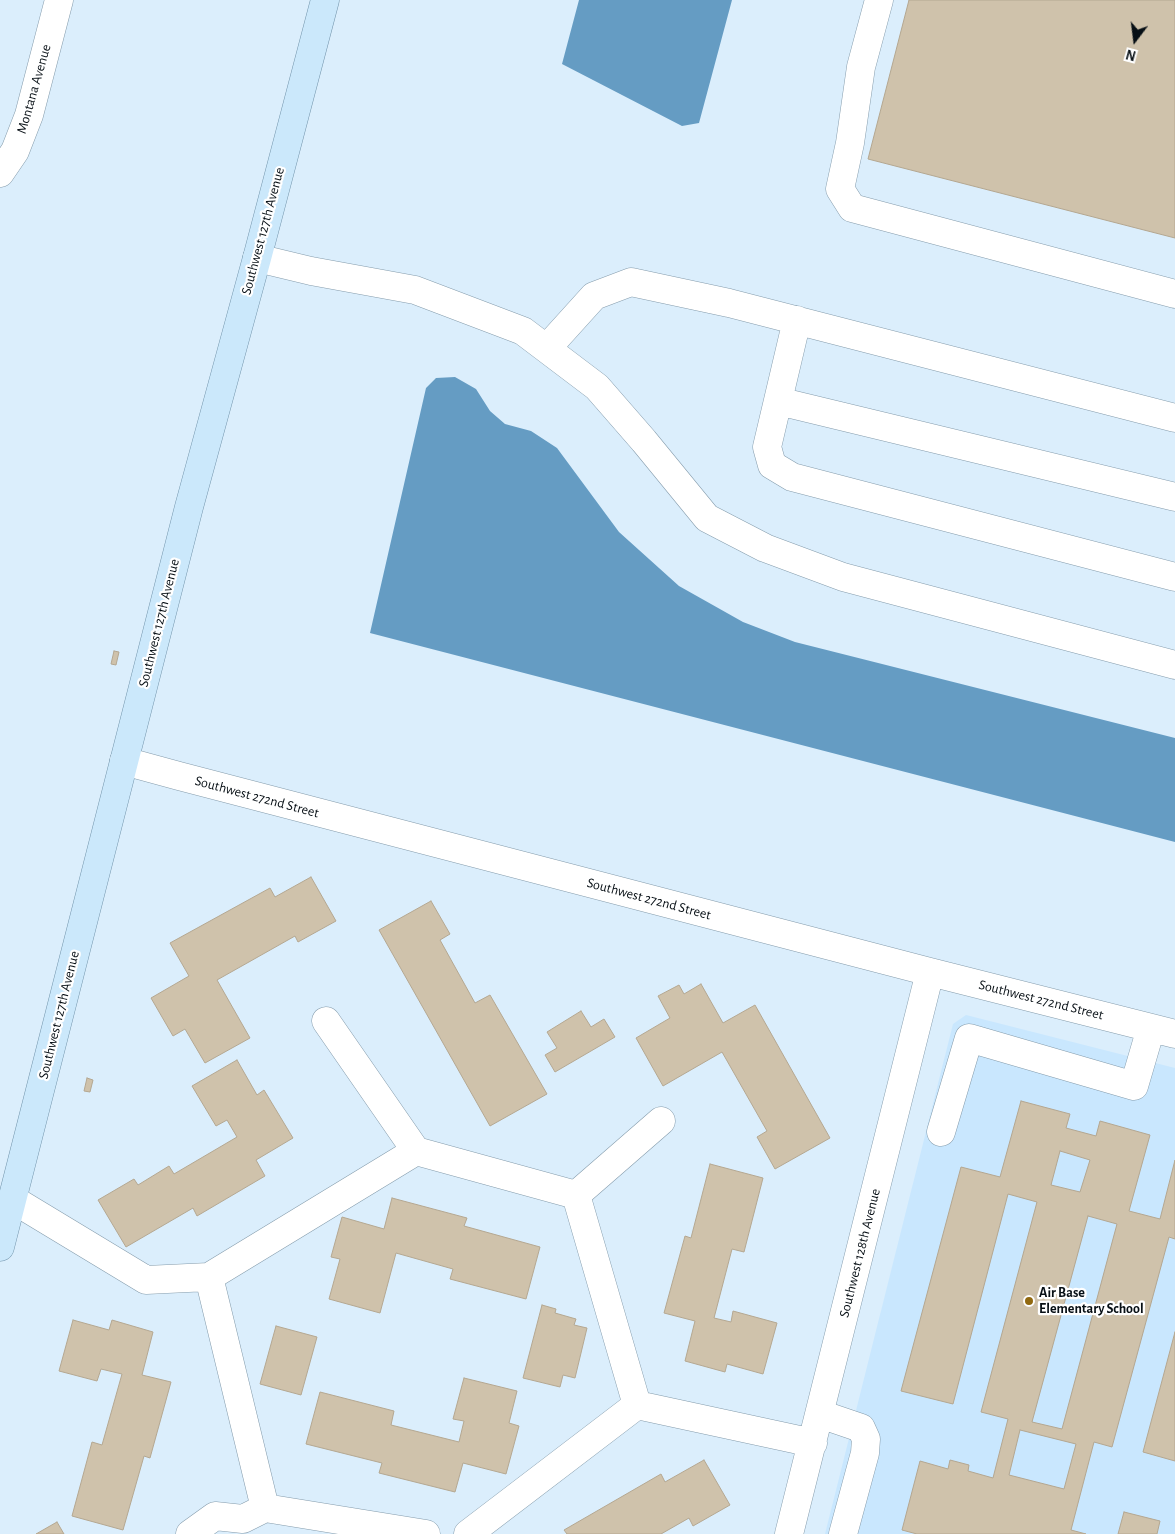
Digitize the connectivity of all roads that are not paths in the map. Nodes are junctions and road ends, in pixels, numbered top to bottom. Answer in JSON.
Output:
{"nodes":[{"id":1,"x":59,"y":0,"type":"edge"},
{"id":2,"x":325,"y":0,"type":"edge"},
{"id":3,"x":879,"y":0,"type":"edge"},
{"id":4,"x":0,"y":173,"type":"edge"},
{"id":5,"x":256,"y":258,"type":"junction"},
{"id":6,"x":1175,"y":294,"type":"edge"},
{"id":7,"x":797,"y":320,"type":"junction"},
{"id":8,"x":547,"y":348,"type":"junction"},
{"id":9,"x":778,"y":401,"type":"junction"},
{"id":10,"x":1175,"y":418,"type":"edge"},
{"id":11,"x":1175,"y":497,"type":"edge"},
{"id":12,"x":1175,"y":577,"type":"edge"},
{"id":13,"x":1175,"y":665,"type":"edge"},
{"id":14,"x":124,"y":761,"type":"junction"},
{"id":15,"x":930,"y":972,"type":"junction"},
{"id":16,"x":326,"y":1021,"type":"dead end"},
{"id":17,"x":1163,"y":1031,"type":"edge"},
{"id":18,"x":661,"y":1121,"type":"dead end"},
{"id":19,"x":942,"y":1132,"type":"dead end"},
{"id":20,"x":416,"y":1151,"type":"junction"},
{"id":21,"x":576,"y":1195,"type":"junction"},
{"id":22,"x":12,"y":1199,"type":"junction"},
{"id":23,"x":0,"y":1247,"type":"edge"},
{"id":24,"x":209,"y":1278,"type":"junction"},
{"id":25,"x":637,"y":1405,"type":"junction"},
{"id":26,"x":820,"y":1414,"type":"junction"},
{"id":27,"x":812,"y":1443,"type":"junction"},
{"id":28,"x":252,"y":1520,"type":"edge"},
{"id":29,"x":190,"y":1534,"type":"edge"},
{"id":30,"x":426,"y":1534,"type":"edge"},
{"id":31,"x":468,"y":1534,"type":"edge"},
{"id":32,"x":789,"y":1534,"type":"edge"},
{"id":33,"x":842,"y":1534,"type":"edge"}],
"edges":[{"from":1,"to":4,"type":"street","name":"Montana Avenue"},
{"from":2,"to":5,"type":"main road","name":"Southwest 127th Avenue"},
{"from":3,"to":6,"type":"street"},
{"from":5,"to":8,"type":"street"},
{"from":5,"to":14,"type":"main road","name":"Southwest 127th Avenue"},
{"from":7,"to":8,"type":"street"},
{"from":7,"to":9,"type":"street"},
{"from":7,"to":10,"type":"street"},
{"from":8,"to":13,"type":"street"},
{"from":9,"to":11,"type":"street"},
{"from":9,"to":12,"type":"street"},
{"from":14,"to":15,"type":"street","name":"Southwest 272nd Street"},
{"from":14,"to":22,"type":"main road","name":"Southwest 127th Avenue"},
{"from":15,"to":17,"type":"street","name":"Southwest 272nd Street"},
{"from":15,"to":26,"type":"street","name":"Southwest 128th Avenue"},
{"from":16,"to":20,"type":"street"},
{"from":17,"to":19,"type":"street"},
{"from":18,"to":21,"type":"street"},
{"from":20,"to":21,"type":"street"},
{"from":20,"to":24,"type":"street"},
{"from":21,"to":25,"type":"street"},
{"from":22,"to":23,"type":"main road","name":"Southwest 127th Avenue"},
{"from":22,"to":24,"type":"street"},
{"from":24,"to":28,"type":"street"},
{"from":25,"to":27,"type":"street"},
{"from":25,"to":31,"type":"street"},
{"from":26,"to":27,"type":"street","name":"Southwest 128th Avenue"},
{"from":26,"to":33,"type":"street"},
{"from":27,"to":32,"type":"street","name":"Southwest 128th Avenue"},
{"from":28,"to":29,"type":"street"},
{"from":28,"to":30,"type":"street"}]}
